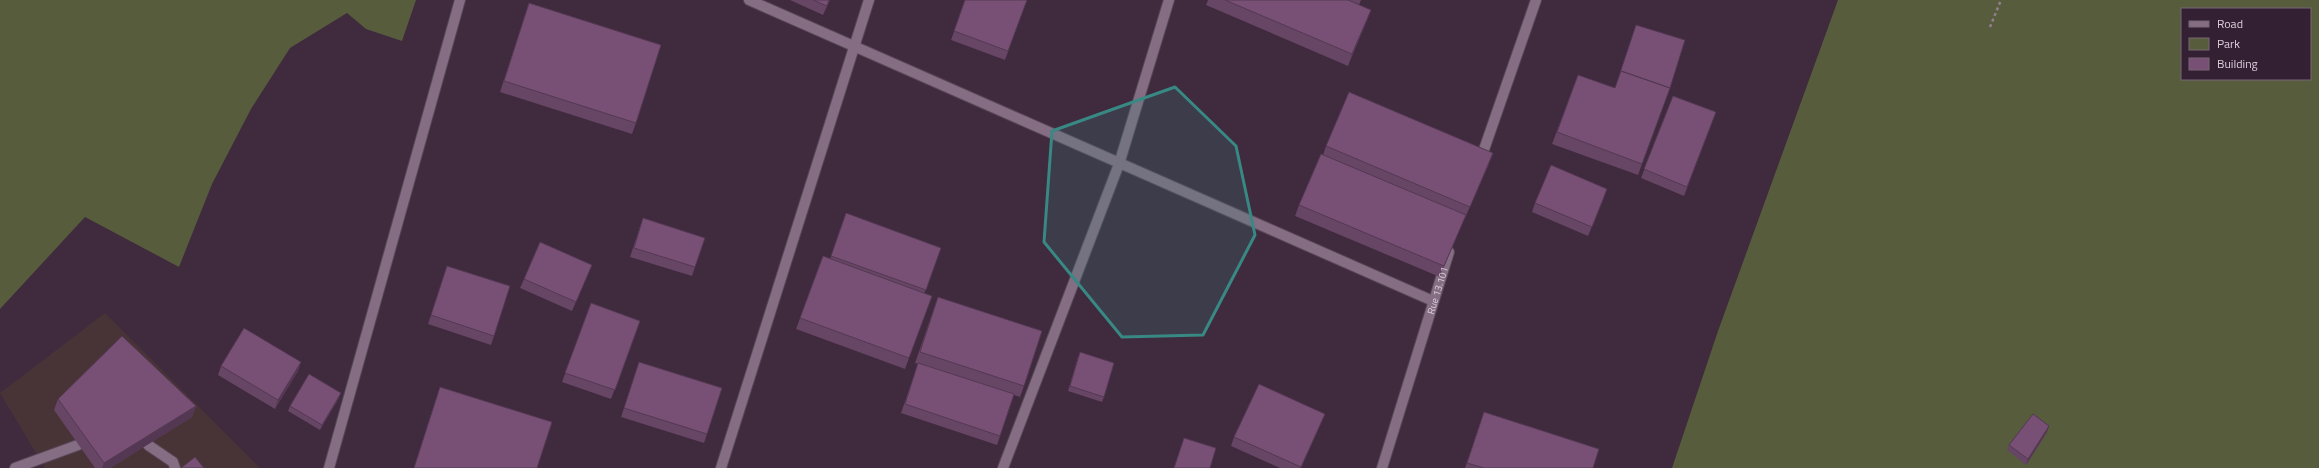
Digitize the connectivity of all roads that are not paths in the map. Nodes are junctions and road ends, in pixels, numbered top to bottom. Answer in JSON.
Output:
{"nodes":[{"id":1,"x":460,"y":0,"type":"edge"},
{"id":2,"x":749,"y":0,"type":"edge"},
{"id":3,"x":869,"y":0,"type":"edge"},
{"id":4,"x":1169,"y":0,"type":"edge"},
{"id":5,"x":1536,"y":0,"type":"edge"},
{"id":6,"x":856,"y":47,"type":"junction"},
{"id":7,"x":1119,"y":164,"type":"junction"},
{"id":8,"x":1476,"y":173,"type":"edge"},
{"id":9,"x":1453,"y":241,"type":"edge"},
{"id":10,"x":1433,"y":301,"type":"junction"},
{"id":11,"x":78,"y":445,"type":"edge"},
{"id":12,"x":148,"y":445,"type":"edge"},
{"id":13,"x":15,"y":468,"type":"edge"},
{"id":14,"x":176,"y":468,"type":"edge"},
{"id":15,"x":329,"y":468,"type":"edge"},
{"id":16,"x":721,"y":468,"type":"edge"},
{"id":17,"x":1003,"y":468,"type":"edge"},
{"id":18,"x":1382,"y":468,"type":"edge"}],
"edges":[{"from":1,"to":15,"type":"street"},
{"from":2,"to":6,"type":"street"},
{"from":3,"to":6,"type":"street"},
{"from":4,"to":7,"type":"street"},
{"from":5,"to":8,"type":"street"},
{"from":6,"to":7,"type":"street"},
{"from":6,"to":16,"type":"street"},
{"from":7,"to":10,"type":"street"},
{"from":7,"to":17,"type":"street"},
{"from":9,"to":10,"type":"street","name":"Rue 13.101"},
{"from":10,"to":18,"type":"street","name":"Rue 13.101"},
{"from":11,"to":13,"type":"street"},
{"from":12,"to":14,"type":"street"}]}
